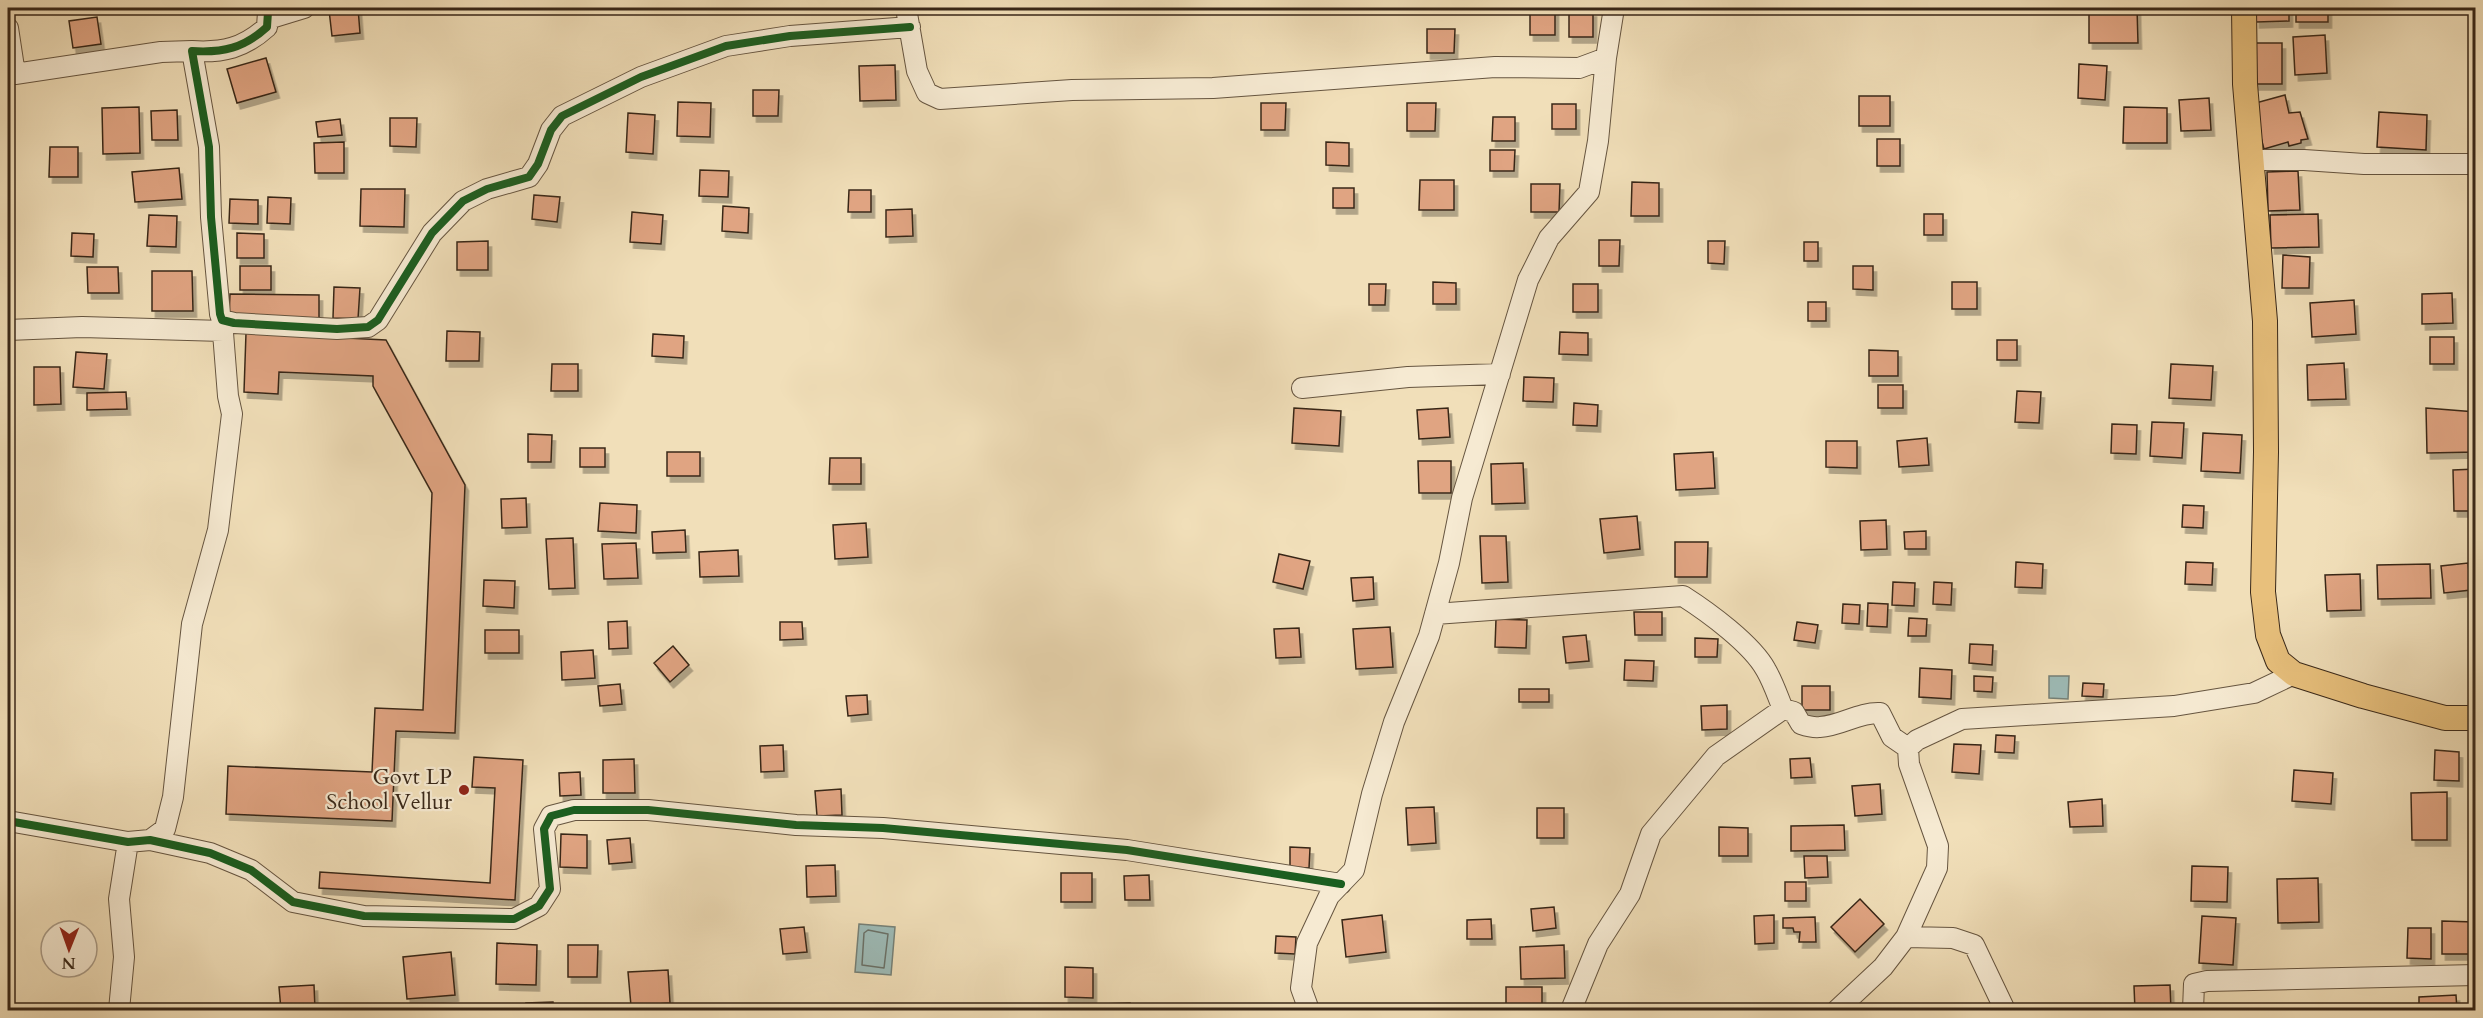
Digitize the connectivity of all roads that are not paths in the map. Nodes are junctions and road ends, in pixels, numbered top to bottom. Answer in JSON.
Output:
{"nodes":[{"id":1,"x":304,"y":8,"type":"edge"},
{"id":2,"x":906,"y":8,"type":"edge"},
{"id":3,"x":1614,"y":8,"type":"edge"},
{"id":4,"x":2244,"y":8,"type":"edge"},
{"id":5,"x":267,"y":13,"type":"edge"},
{"id":6,"x":910,"y":27,"type":"junction"},
{"id":7,"x":8,"y":28,"type":"edge"},
{"id":8,"x":192,"y":51,"type":"junction"},
{"id":9,"x":1606,"y":58,"type":"junction"},
{"id":10,"x":11,"y":75,"type":"edge"},
{"id":11,"x":2252,"y":160,"type":"junction"},
{"id":12,"x":2475,"y":164,"type":"edge"},
{"id":13,"x":223,"y":326,"type":"junction"},
{"id":14,"x":8,"y":330,"type":"edge"},
{"id":15,"x":1500,"y":374,"type":"junction"},
{"id":16,"x":1302,"y":388,"type":"dead end"},
{"id":17,"x":1435,"y":614,"type":"junction"},
{"id":18,"x":2294,"y":674,"type":"junction"},
{"id":19,"x":1783,"y":709,"type":"junction"},
{"id":20,"x":2475,"y":718,"type":"edge"},
{"id":21,"x":1908,"y":748,"type":"junction"},
{"id":22,"x":8,"y":821,"type":"edge"},
{"id":23,"x":150,"y":840,"type":"junction"},
{"id":24,"x":128,"y":842,"type":"junction"},
{"id":25,"x":1341,"y":884,"type":"junction"},
{"id":26,"x":1906,"y":937,"type":"junction"},
{"id":27,"x":2475,"y":975,"type":"edge"},
{"id":28,"x":119,"y":1011,"type":"edge"},
{"id":29,"x":1309,"y":1011,"type":"edge"},
{"id":30,"x":1571,"y":1011,"type":"edge"},
{"id":31,"x":1837,"y":1011,"type":"edge"},
{"id":32,"x":2005,"y":1011,"type":"edge"},
{"id":33,"x":2193,"y":1011,"type":"edge"}],
"edges":[{"from":1,"to":5,"type":"street"},
{"from":2,"to":6,"type":"street"},
{"from":3,"to":9,"type":"street"},
{"from":4,"to":11,"type":"main road"},
{"from":5,"to":8,"type":"street"},
{"from":6,"to":9,"type":"street"},
{"from":6,"to":13,"type":"street"},
{"from":7,"to":10,"type":"street"},
{"from":8,"to":10,"type":"street"},
{"from":8,"to":13,"type":"street"},
{"from":9,"to":15,"type":"street"},
{"from":11,"to":12,"type":"street"},
{"from":11,"to":18,"type":"main road"},
{"from":13,"to":14,"type":"street"},
{"from":13,"to":23,"type":"street"},
{"from":15,"to":16,"type":"street"},
{"from":15,"to":17,"type":"street"},
{"from":17,"to":19,"type":"street"},
{"from":17,"to":25,"type":"street"},
{"from":18,"to":20,"type":"main road"},
{"from":18,"to":21,"type":"street"},
{"from":19,"to":21,"type":"street"},
{"from":19,"to":30,"type":"street"},
{"from":21,"to":26,"type":"street"},
{"from":22,"to":24,"type":"street"},
{"from":23,"to":24,"type":"street"},
{"from":23,"to":25,"type":"street"},
{"from":24,"to":28,"type":"street"},
{"from":25,"to":29,"type":"street"},
{"from":26,"to":31,"type":"street"},
{"from":26,"to":32,"type":"street"},
{"from":27,"to":33,"type":"street"}]}
